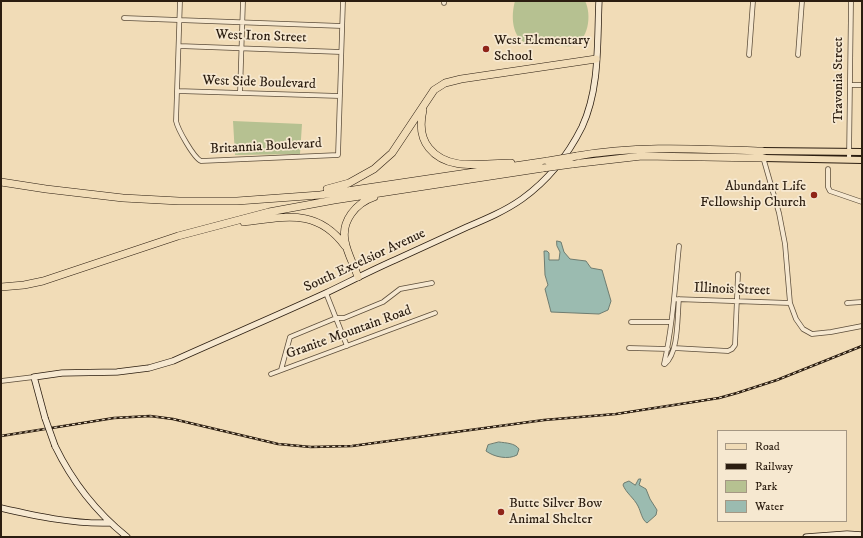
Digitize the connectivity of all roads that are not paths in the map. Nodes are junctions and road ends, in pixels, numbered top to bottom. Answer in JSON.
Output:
{"nodes":[{"id":1,"x":180,"y":1,"type":"edge"},
{"id":2,"x":243,"y":1,"type":"edge"},
{"id":3,"x":343,"y":1,"type":"edge"},
{"id":4,"x":599,"y":1,"type":"edge"},
{"id":5,"x":753,"y":1,"type":"edge"},
{"id":6,"x":802,"y":1,"type":"edge"},
{"id":7,"x":851,"y":1,"type":"edge"},
{"id":8,"x":124,"y":18,"type":"dead end"},
{"id":9,"x":179,"y":20,"type":"junction"},
{"id":10,"x":242,"y":22,"type":"junction"},
{"id":11,"x":342,"y":26,"type":"junction"},
{"id":12,"x":179,"y":46,"type":"junction"},
{"id":13,"x":242,"y":48,"type":"junction"},
{"id":14,"x":341,"y":52,"type":"junction"},
{"id":15,"x":749,"y":55,"type":"dead end"},
{"id":16,"x":798,"y":55,"type":"dead end"},
{"id":17,"x":596,"y":59,"type":"junction"},
{"id":18,"x":850,"y":85,"type":"junction"},
{"id":19,"x":862,"y":85,"type":"edge"},
{"id":20,"x":177,"y":91,"type":"junction"},
{"id":21,"x":240,"y":93,"type":"junction"},
{"id":22,"x":340,"y":96,"type":"junction"},
{"id":23,"x":424,"y":103,"type":"junction"},
{"id":24,"x":849,"y":152,"type":"junction"},
{"id":25,"x":862,"y":152,"type":"edge"},
{"id":26,"x":763,"y":154,"type":"junction"},
{"id":27,"x":849,"y":159,"type":"junction"},
{"id":28,"x":862,"y":160,"type":"edge"},
{"id":29,"x":546,"y":163,"type":"junction"},
{"id":30,"x":828,"y":169,"type":"dead end"},
{"id":31,"x":1,"y":182,"type":"edge"},
{"id":32,"x":437,"y":184,"type":"junction"},
{"id":33,"x":273,"y":198,"type":"junction"},
{"id":34,"x":862,"y":202,"type":"edge"},
{"id":35,"x":212,"y":226,"type":"junction"},
{"id":36,"x":678,"y":246,"type":"dead end"},
{"id":37,"x":348,"y":250,"type":"junction"},
{"id":38,"x":738,"y":274,"type":"dead end"},
{"id":39,"x":358,"y":277,"type":"junction"},
{"id":40,"x":432,"y":283,"type":"dead end"},
{"id":41,"x":1,"y":287,"type":"edge"},
{"id":42,"x":326,"y":293,"type":"junction"},
{"id":43,"x":674,"y":299,"type":"junction"},
{"id":44,"x":679,"y":299,"type":"junction"},
{"id":45,"x":737,"y":302,"type":"junction"},
{"id":46,"x":862,"y":302,"type":"edge"},
{"id":47,"x":790,"y":303,"type":"junction"},
{"id":48,"x":846,"y":304,"type":"dead end"},
{"id":49,"x":436,"y":313,"type":"dead end"},
{"id":50,"x":336,"y":318,"type":"junction"},
{"id":51,"x":631,"y":322,"type":"dead end"},
{"id":52,"x":671,"y":322,"type":"junction"},
{"id":53,"x":862,"y":326,"type":"edge"},
{"id":54,"x":347,"y":346,"type":"junction"},
{"id":55,"x":629,"y":348,"type":"dead end"},
{"id":56,"x":668,"y":348,"type":"junction"},
{"id":57,"x":674,"y":348,"type":"junction"},
{"id":58,"x":281,"y":370,"type":"junction"},
{"id":59,"x":271,"y":374,"type":"dead end"},
{"id":60,"x":34,"y":377,"type":"junction"},
{"id":61,"x":1,"y":381,"type":"edge"},
{"id":62,"x":1,"y":508,"type":"edge"},
{"id":63,"x":108,"y":523,"type":"junction"},
{"id":64,"x":862,"y":535,"type":"edge"},
{"id":65,"x":127,"y":537,"type":"edge"},
{"id":66,"x":806,"y":537,"type":"edge"}],
"edges":[{"from":1,"to":9,"type":"street"},
{"from":2,"to":10,"type":"street"},
{"from":3,"to":11,"type":"street"},
{"from":4,"to":17,"type":"street","name":"South Excelsior Avenue"},
{"from":5,"to":15,"type":"street"},
{"from":6,"to":16,"type":"street"},
{"from":7,"to":18,"type":"street","name":"Travonia Street"},
{"from":8,"to":9,"type":"street"},
{"from":9,"to":10,"type":"street"},
{"from":9,"to":12,"type":"street"},
{"from":10,"to":11,"type":"street"},
{"from":10,"to":13,"type":"street"},
{"from":11,"to":14,"type":"street"},
{"from":12,"to":13,"type":"street","name":"West Iron Street"},
{"from":12,"to":20,"type":"street"},
{"from":13,"to":14,"type":"street","name":"West Iron Street"},
{"from":13,"to":21,"type":"street"},
{"from":14,"to":22,"type":"street"},
{"from":17,"to":23,"type":"highway"},
{"from":17,"to":39,"type":"street","name":"South Excelsior Avenue"},
{"from":18,"to":19,"type":"street"},
{"from":18,"to":24,"type":"street","name":"Travonia Street"},
{"from":20,"to":21,"type":"street","name":"West Side Boulevard"},
{"from":20,"to":22,"type":"street","name":"Britannia Boulevard"},
{"from":21,"to":22,"type":"street","name":"West Side Boulevard"},
{"from":23,"to":29,"type":"highway"},
{"from":23,"to":33,"type":"highway"},
{"from":24,"to":25,"type":"main road"},
{"from":24,"to":26,"type":"main road"},
{"from":24,"to":27,"type":"street","name":"Travonia Street"},
{"from":26,"to":27,"type":"main road"},
{"from":26,"to":29,"type":"highway","bridge":true},
{"from":26,"to":29,"type":"highway","bridge":true},
{"from":26,"to":47,"type":"street"},
{"from":27,"to":28,"type":"main road"},
{"from":29,"to":32,"type":"highway"},
{"from":29,"to":33,"type":"highway"},
{"from":30,"to":34,"type":"street"},
{"from":31,"to":33,"type":"highway"},
{"from":32,"to":35,"type":"highway"},
{"from":32,"to":37,"type":"highway"},
{"from":35,"to":37,"type":"highway"},
{"from":35,"to":41,"type":"highway"},
{"from":36,"to":43,"type":"street"},
{"from":37,"to":39,"type":"highway"},
{"from":38,"to":45,"type":"street"},
{"from":39,"to":42,"type":"street","name":"South Excelsior Avenue"},
{"from":40,"to":50,"type":"street"},
{"from":42,"to":50,"type":"street"},
{"from":42,"to":60,"type":"street","name":"South Excelsior Avenue"},
{"from":43,"to":44,"type":"street","name":"Illinois Street"},
{"from":43,"to":52,"type":"street"},
{"from":44,"to":45,"type":"street","name":"Illinois Street"},
{"from":44,"to":57,"type":"street"},
{"from":45,"to":47,"type":"street","name":"Illinois Street"},
{"from":45,"to":57,"type":"street"},
{"from":46,"to":48,"type":"street"},
{"from":47,"to":53,"type":"street"},
{"from":49,"to":54,"type":"street","name":"Granite Mountain Road"},
{"from":50,"to":54,"type":"street"},
{"from":50,"to":58,"type":"street"},
{"from":51,"to":52,"type":"street"},
{"from":52,"to":56,"type":"street"},
{"from":54,"to":58,"type":"street","name":"Granite Mountain Road"},
{"from":55,"to":56,"type":"street"},
{"from":56,"to":57,"type":"street"},
{"from":58,"to":59,"type":"street","name":"Granite Mountain Road"},
{"from":60,"to":61,"type":"street","name":"South Excelsior Avenue"},
{"from":60,"to":63,"type":"street","bridge":true},
{"from":62,"to":63,"type":"street"},
{"from":63,"to":65,"type":"street"},
{"from":64,"to":66,"type":"street"}]}
